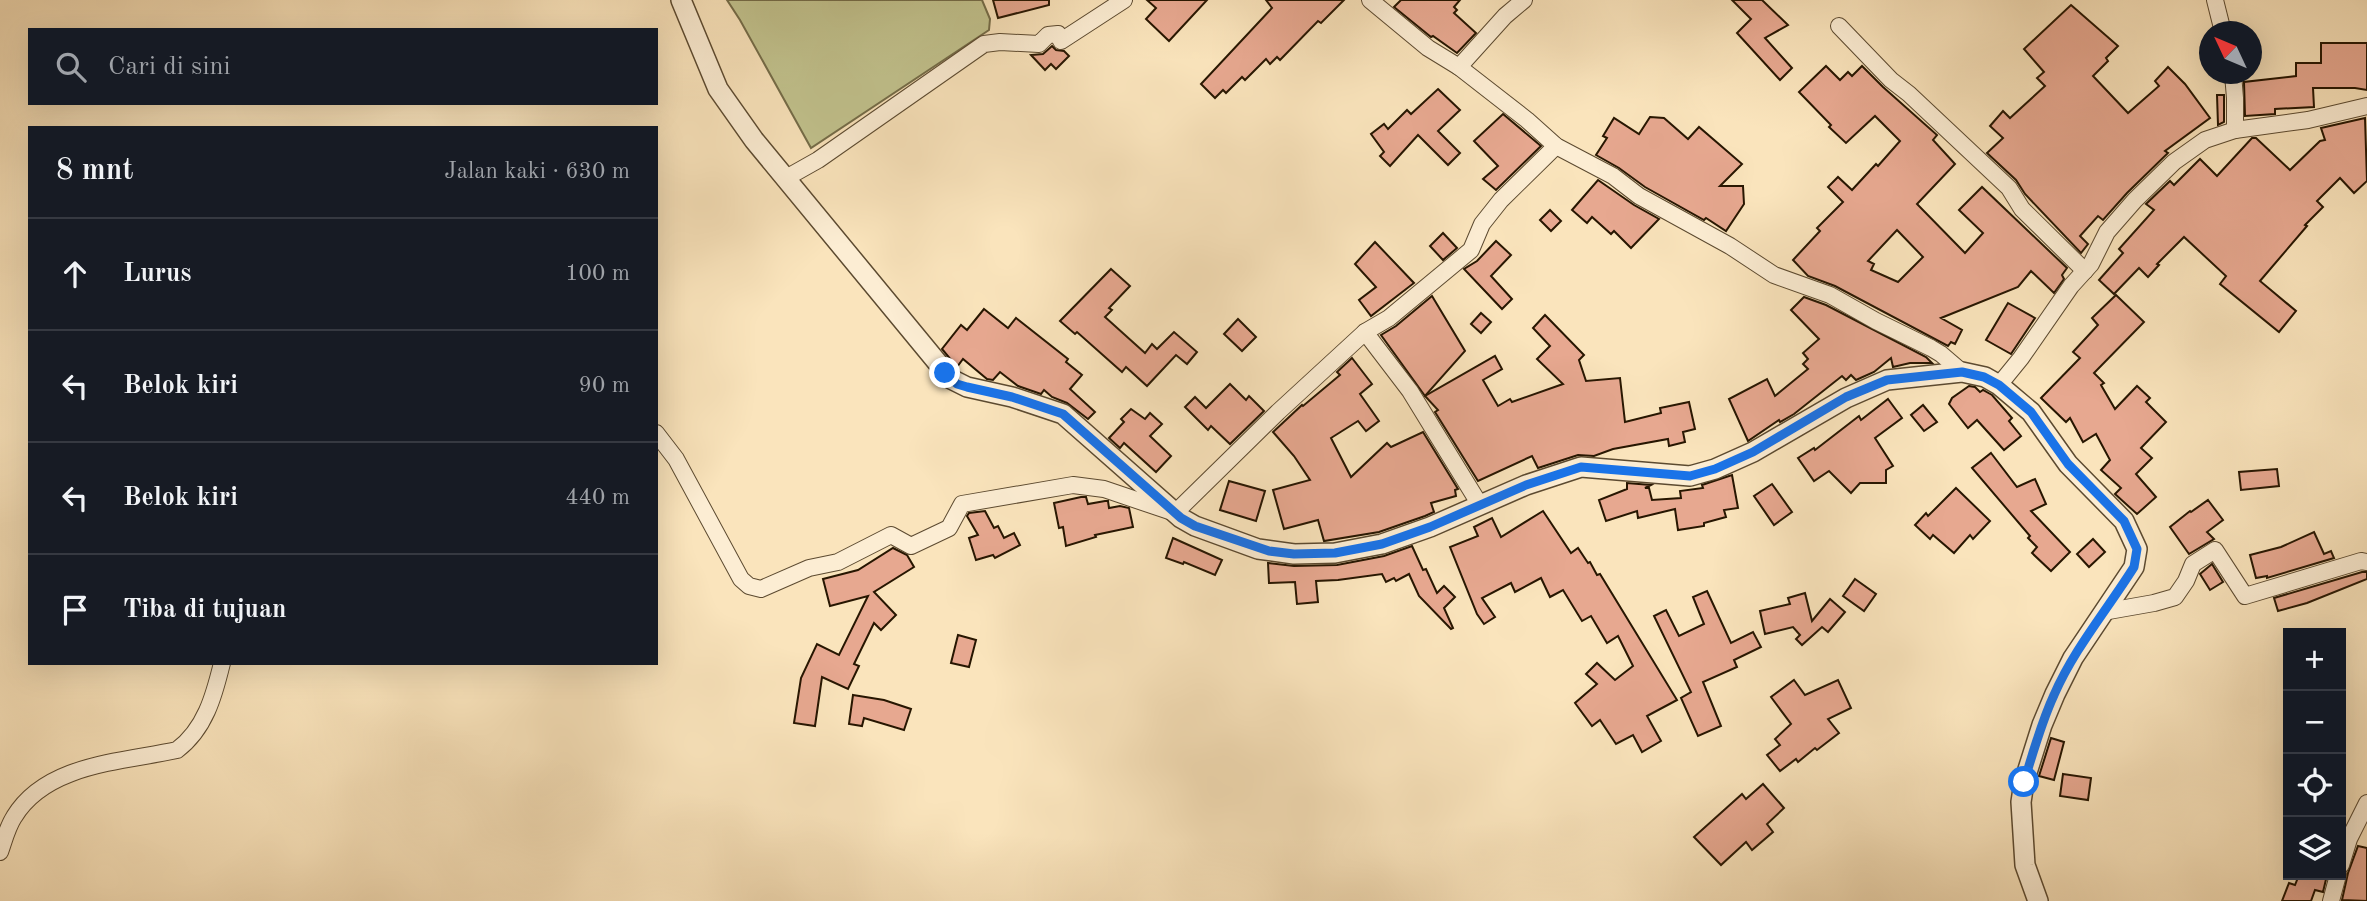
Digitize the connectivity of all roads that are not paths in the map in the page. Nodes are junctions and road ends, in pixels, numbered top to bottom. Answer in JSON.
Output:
{"nodes":[{"id":1,"x":681,"y":0,"type":"edge"},
{"id":2,"x":1124,"y":0,"type":"edge"},
{"id":3,"x":1370,"y":0,"type":"edge"},
{"id":4,"x":1524,"y":0,"type":"edge"},
{"id":5,"x":2215,"y":0,"type":"edge"},
{"id":6,"x":2220,"y":21,"type":"edge"},
{"id":7,"x":1839,"y":26,"type":"dead end"},
{"id":8,"x":1459,"y":67,"type":"junction"},
{"id":9,"x":2234,"y":84,"type":"edge"},
{"id":10,"x":2367,"y":106,"type":"edge"},
{"id":11,"x":2235,"y":130,"type":"junction"},
{"id":12,"x":1556,"y":146,"type":"junction"},
{"id":13,"x":786,"y":178,"type":"junction"},
{"id":14,"x":2085,"y":271,"type":"junction"},
{"id":15,"x":1365,"y":332,"type":"junction"},
{"id":16,"x":1962,"y":372,"type":"junction"},
{"id":17,"x":1999,"y":385,"type":"junction"},
{"id":18,"x":658,"y":436,"type":"edge"},
{"id":19,"x":1480,"y":505,"type":"junction"},
{"id":20,"x":1175,"y":513,"type":"junction"},
{"id":21,"x":2367,"y":562,"type":"edge"},
{"id":22,"x":2104,"y":612,"type":"junction"},
{"id":23,"x":221,"y":665,"type":"edge"},
{"id":24,"x":2367,"y":803,"type":"edge"},
{"id":25,"x":2346,"y":846,"type":"edge"},
{"id":26,"x":0,"y":852,"type":"edge"},
{"id":27,"x":2337,"y":880,"type":"edge"},
{"id":28,"x":2038,"y":901,"type":"edge"},
{"id":29,"x":2331,"y":901,"type":"edge"}],
"edges":[{"from":1,"to":13,"type":"street"},
{"from":2,"to":13,"type":"street"},
{"from":3,"to":8,"type":"street"},
{"from":4,"to":8,"type":"street"},
{"from":5,"to":6,"type":"street"},
{"from":7,"to":14,"type":"street"},
{"from":8,"to":12,"type":"street"},
{"from":9,"to":11,"type":"street"},
{"from":10,"to":11,"type":"street"},
{"from":11,"to":14,"type":"street"},
{"from":12,"to":15,"type":"street"},
{"from":12,"to":16,"type":"street"},
{"from":13,"to":20,"type":"street"},
{"from":14,"to":17,"type":"street"},
{"from":15,"to":19,"type":"street"},
{"from":15,"to":20,"type":"street"},
{"from":16,"to":17,"type":"street"},
{"from":16,"to":19,"type":"street"},
{"from":17,"to":22,"type":"street"},
{"from":18,"to":20,"type":"street"},
{"from":19,"to":20,"type":"street"},
{"from":21,"to":22,"type":"street"},
{"from":22,"to":28,"type":"street"},
{"from":23,"to":26,"type":"street"},
{"from":24,"to":25,"type":"street"},
{"from":27,"to":29,"type":"street"}]}
